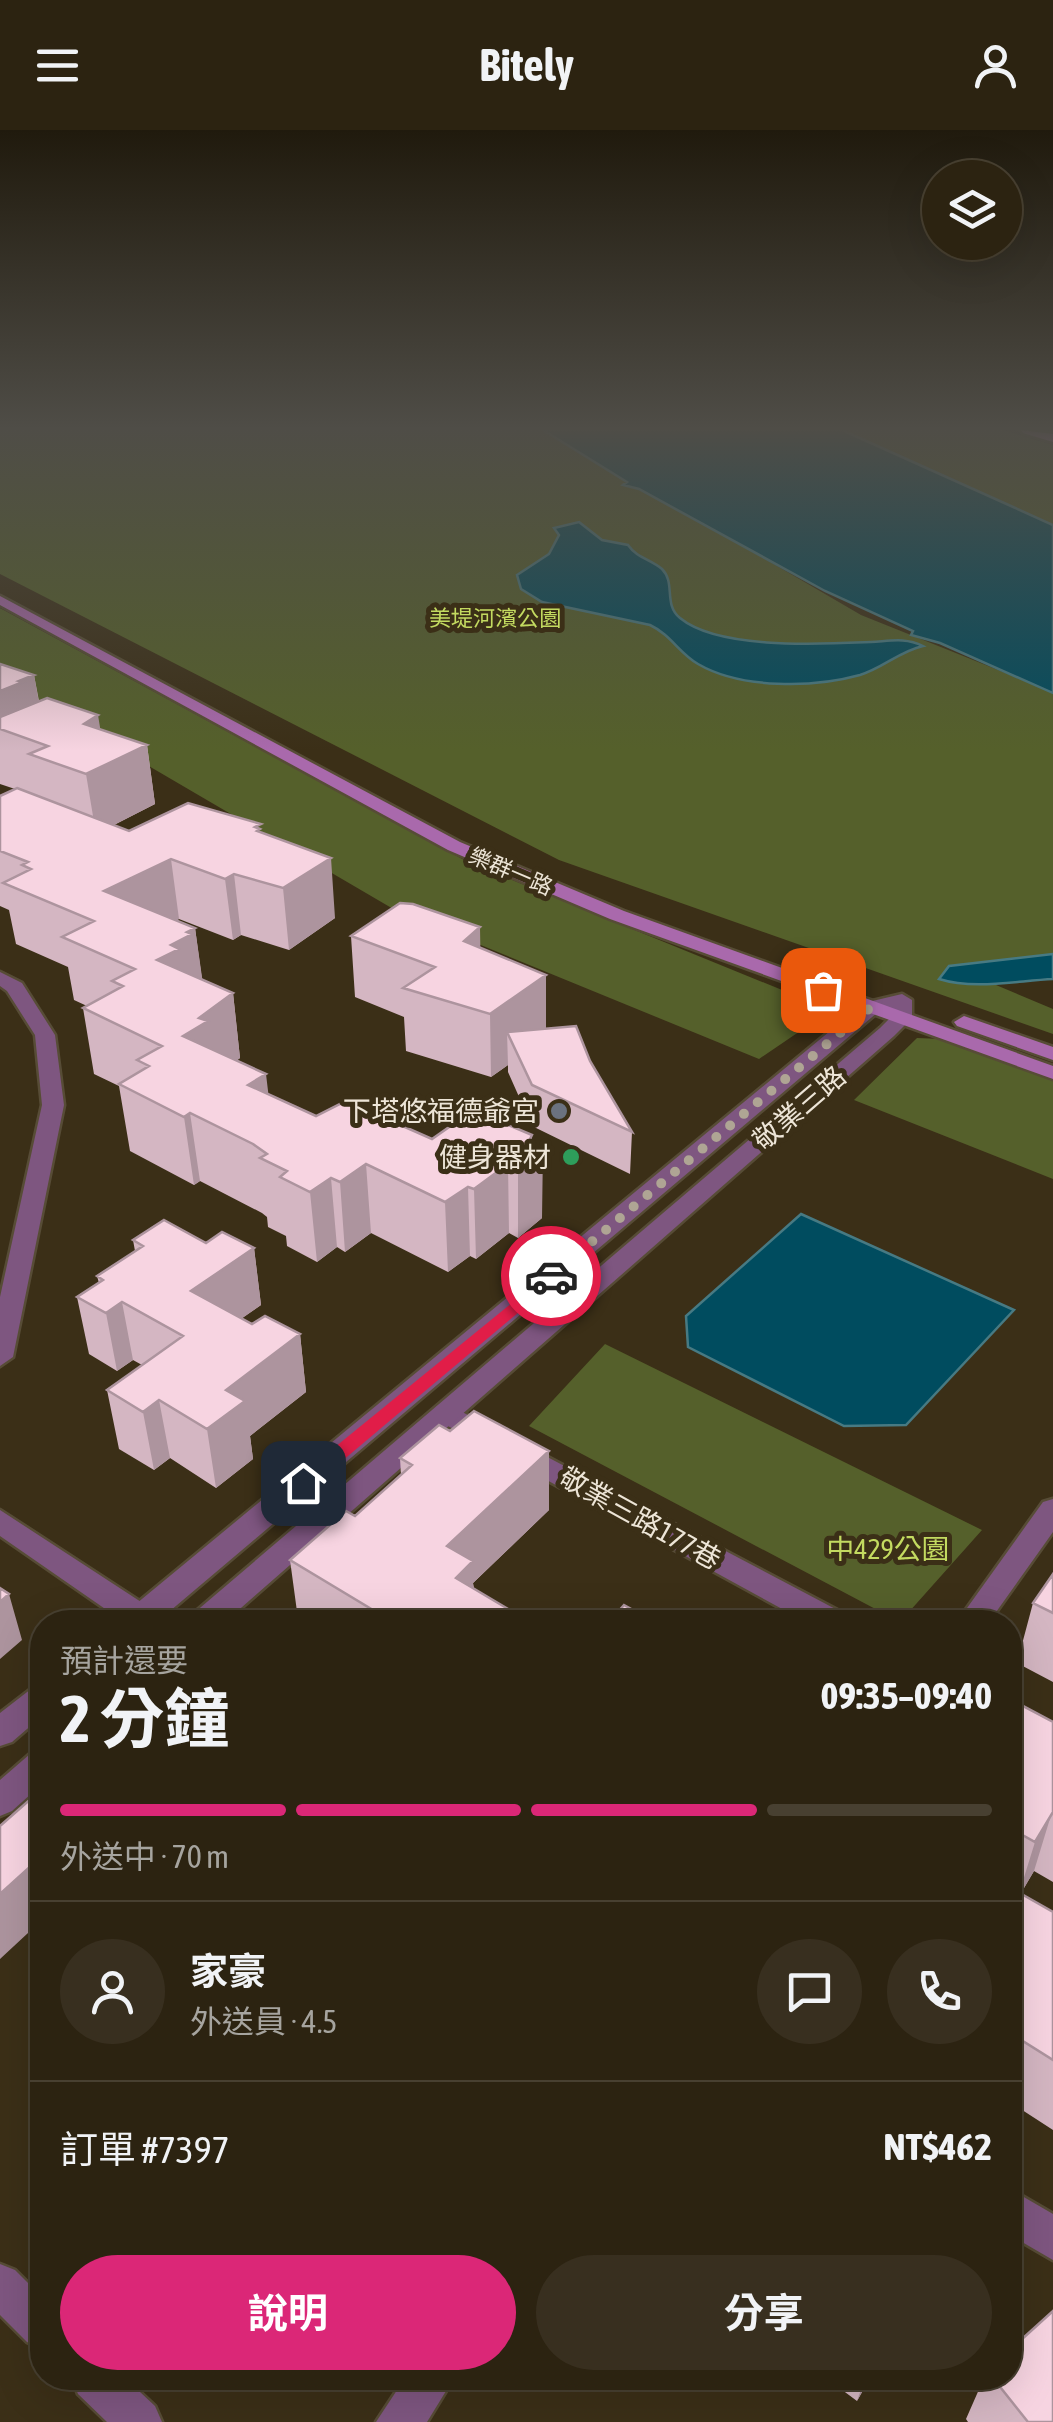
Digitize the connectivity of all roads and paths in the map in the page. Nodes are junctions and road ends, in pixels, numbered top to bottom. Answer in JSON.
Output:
{"nodes":[{"id":1,"x":0,"y":585,"type":"edge"},
{"id":2,"x":0,"y":600,"type":"edge"},
{"id":3,"x":0,"y":978,"type":"edge"},
{"id":4,"x":871,"y":1007,"type":"junction"},
{"id":5,"x":902,"y":1009,"type":"junction"},
{"id":6,"x":1053,"y":1054,"type":"edge"},
{"id":7,"x":1053,"y":1073,"type":"edge"},
{"id":8,"x":0,"y":1357,"type":"edge"},
{"id":9,"x":447,"y":1413,"type":"junction"},
{"id":10,"x":1053,"y":1510,"type":"edge"},
{"id":11,"x":0,"y":1522,"type":"edge"},
{"id":12,"x":125,"y":1610,"type":"edge"},
{"id":13,"x":154,"y":1610,"type":"edge"},
{"id":14,"x":219,"y":1610,"type":"edge"},
{"id":15,"x":810,"y":1610,"type":"edge"},
{"id":16,"x":981,"y":1610,"type":"edge"},
{"id":17,"x":30,"y":1708,"type":"edge"},
{"id":18,"x":0,"y":1732,"type":"edge"},
{"id":19,"x":30,"y":1774,"type":"edge"},
{"id":20,"x":0,"y":1800,"type":"edge"},
{"id":21,"x":1022,"y":2218,"type":"edge"},
{"id":22,"x":1053,"y":2239,"type":"edge"},
{"id":23,"x":0,"y":2285,"type":"edge"},
{"id":24,"x":30,"y":2315,"type":"edge"},
{"id":25,"x":106,"y":2390,"type":"edge"},
{"id":26,"x":423,"y":2390,"type":"edge"},
{"id":27,"x":139,"y":2422,"type":"edge"},
{"id":28,"x":399,"y":2422,"type":"edge"}],
"edges":[{"from":1,"to":5,"type":"main road","name":"樂群一路"},
{"from":2,"to":4,"type":"main road","name":"樂群一路"},
{"from":3,"to":8,"type":"street"},
{"from":4,"to":5,"type":"main road","name":"樂群一路"},
{"from":4,"to":13,"type":"street","name":"敬業三路"},
{"from":5,"to":6,"type":"main road","name":"樂群一路"},
{"from":5,"to":7,"type":"main road","name":"樂群一路"},
{"from":5,"to":9,"type":"street","name":"敬業三路"},
{"from":9,"to":14,"type":"street","name":"敬業三路"},
{"from":9,"to":15,"type":"street","name":"敬業三路177巷"},
{"from":10,"to":16,"type":"street"},
{"from":11,"to":12,"type":"street"},
{"from":17,"to":18,"type":"street"},
{"from":19,"to":20,"type":"street"},
{"from":21,"to":22,"type":"street"},
{"from":23,"to":24,"type":"street"},
{"from":25,"to":27,"type":"street"},
{"from":26,"to":28,"type":"street"}]}
